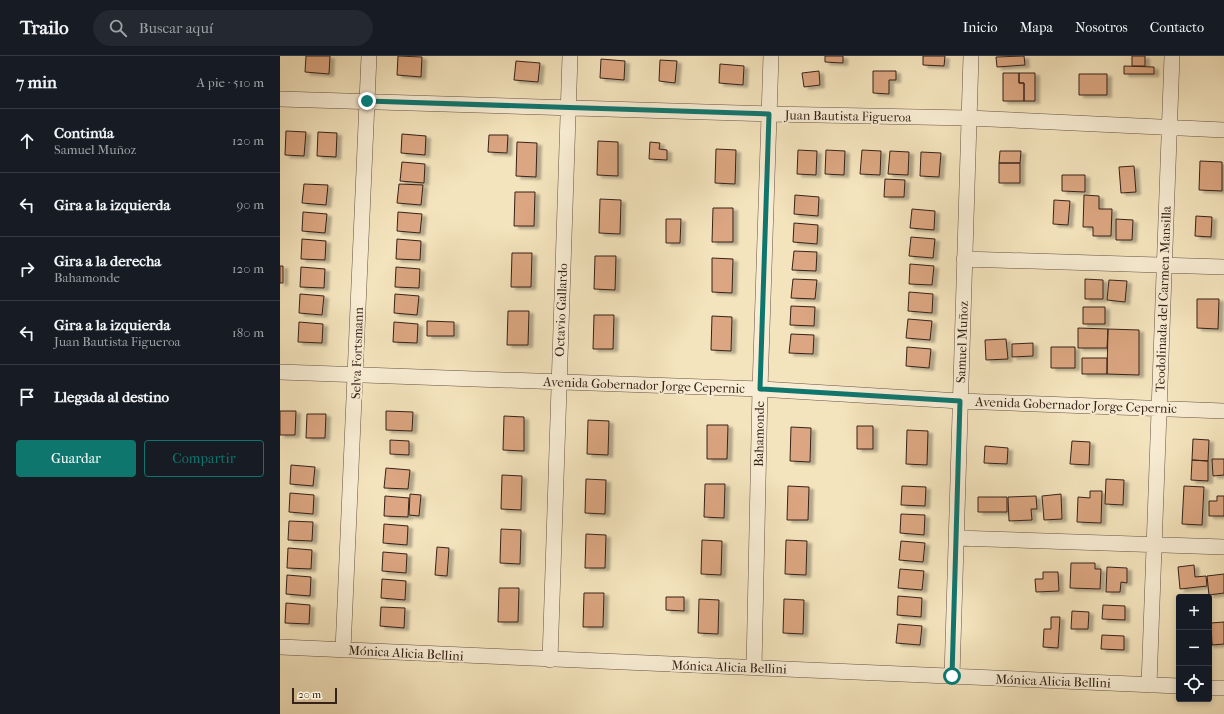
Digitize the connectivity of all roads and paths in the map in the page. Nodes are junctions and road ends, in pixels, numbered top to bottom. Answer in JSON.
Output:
{"nodes":[{"id":1,"x":369,"y":56,"type":"edge"},
{"id":2,"x":570,"y":56,"type":"edge"},
{"id":3,"x":771,"y":56,"type":"edge"},
{"id":4,"x":971,"y":56,"type":"edge"},
{"id":5,"x":1172,"y":56,"type":"edge"},
{"id":6,"x":280,"y":99,"type":"edge"},
{"id":7,"x":367,"y":101,"type":"junction"},
{"id":8,"x":568,"y":107,"type":"junction"},
{"id":9,"x":769,"y":114,"type":"junction"},
{"id":10,"x":968,"y":118,"type":"junction"},
{"id":11,"x":1170,"y":128,"type":"junction"},
{"id":12,"x":1224,"y":130,"type":"edge"},
{"id":13,"x":964,"y":259,"type":"junction"},
{"id":14,"x":1165,"y":265,"type":"junction"},
{"id":15,"x":1224,"y":267,"type":"edge"},
{"id":16,"x":280,"y":372,"type":"edge"},
{"id":17,"x":356,"y":375,"type":"junction"},
{"id":18,"x":558,"y":383,"type":"junction"},
{"id":19,"x":760,"y":389,"type":"junction"},
{"id":20,"x":960,"y":401,"type":"junction"},
{"id":21,"x":1159,"y":408,"type":"junction"},
{"id":22,"x":1224,"y":411,"type":"edge"},
{"id":23,"x":956,"y":538,"type":"junction"},
{"id":24,"x":1154,"y":544,"type":"junction"},
{"id":25,"x":1224,"y":547,"type":"edge"},
{"id":26,"x":280,"y":647,"type":"edge"},
{"id":27,"x":343,"y":650,"type":"junction"},
{"id":28,"x":550,"y":660,"type":"junction"},
{"id":29,"x":754,"y":668,"type":"junction"},
{"id":30,"x":952,"y":676,"type":"junction"},
{"id":31,"x":1149,"y":685,"type":"junction"},
{"id":32,"x":1176,"y":686,"type":"edge"},
{"id":33,"x":1212,"y":688,"type":"edge"},
{"id":34,"x":1224,"y":688,"type":"edge"}],
"edges":[{"from":1,"to":7,"type":"street","name":"Selva Fortsmann"},
{"from":2,"to":8,"type":"street","name":"Octavio Gallardo"},
{"from":3,"to":9,"type":"street","name":"Bahamonde"},
{"from":4,"to":10,"type":"street","name":"Samuel Muñoz"},
{"from":5,"to":11,"type":"street","name":"Teodolinada del Carmen Mansilla"},
{"from":6,"to":7,"type":"street","name":"Juan Bautista Figueroa"},
{"from":7,"to":8,"type":"street","name":"Juan Bautista Figueroa"},
{"from":7,"to":17,"type":"street","name":"Selva Fortsmann"},
{"from":8,"to":9,"type":"street","name":"Juan Bautista Figueroa"},
{"from":8,"to":18,"type":"street","name":"Octavio Gallardo"},
{"from":9,"to":10,"type":"street","name":"Juan Bautista Figueroa"},
{"from":9,"to":19,"type":"street","name":"Bahamonde"},
{"from":10,"to":11,"type":"street","name":"Juan Bautista Figueroa"},
{"from":10,"to":13,"type":"street","name":"Samuel Muñoz"},
{"from":11,"to":12,"type":"street","name":"Juan Bautista Figueroa"},
{"from":11,"to":14,"type":"street","name":"Teodolinada del Carmen Mansilla"},
{"from":13,"to":14,"type":"street"},
{"from":13,"to":20,"type":"street","name":"Samuel Muñoz"},
{"from":14,"to":15,"type":"street"},
{"from":14,"to":21,"type":"street","name":"Teodolinada del Carmen Mansilla"},
{"from":16,"to":17,"type":"street","name":"Avenida Gobernador Jorge Cepernic"},
{"from":17,"to":18,"type":"street","name":"Avenida Gobernador Jorge Cepernic"},
{"from":17,"to":27,"type":"street","name":"Selva Fortsmann"},
{"from":18,"to":19,"type":"street","name":"Avenida Gobernador Jorge Cepernic"},
{"from":18,"to":28,"type":"street","name":"Octavio Gallardo"},
{"from":19,"to":20,"type":"street","name":"Avenida Gobernador Jorge Cepernic"},
{"from":19,"to":29,"type":"street","name":"Bahamonde"},
{"from":20,"to":21,"type":"street","name":"Avenida Gobernador Jorge Cepernic"},
{"from":20,"to":23,"type":"street","name":"Samuel Muñoz"},
{"from":21,"to":22,"type":"street","name":"Avenida Gobernador Jorge Cepernic"},
{"from":21,"to":24,"type":"street","name":"Teodolinada del Carmen Mansilla"},
{"from":23,"to":24,"type":"street"},
{"from":23,"to":30,"type":"street","name":"Samuel Muñoz"},
{"from":24,"to":25,"type":"street"},
{"from":24,"to":31,"type":"street","name":"Teodolinada del Carmen Mansilla"},
{"from":26,"to":27,"type":"street","name":"Mónica Alicia Bellini"},
{"from":27,"to":28,"type":"street","name":"Mónica Alicia Bellini"},
{"from":28,"to":29,"type":"street","name":"Mónica Alicia Bellini"},
{"from":29,"to":30,"type":"street","name":"Mónica Alicia Bellini"},
{"from":30,"to":31,"type":"street","name":"Mónica Alicia Bellini"},
{"from":31,"to":32,"type":"street","name":"Mónica Alicia Bellini"},
{"from":33,"to":34,"type":"street"}]}
